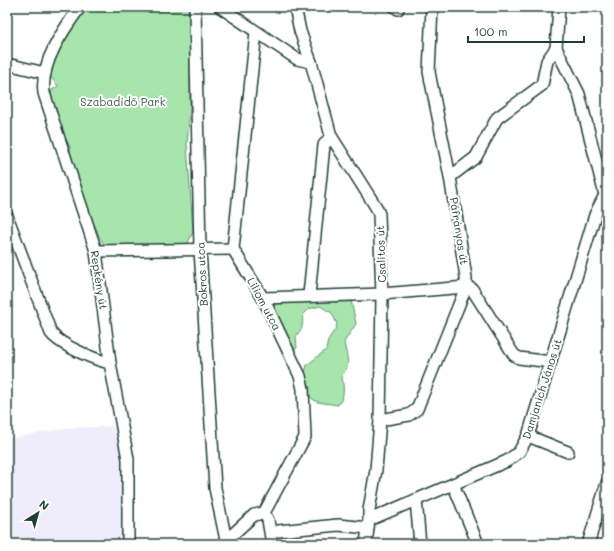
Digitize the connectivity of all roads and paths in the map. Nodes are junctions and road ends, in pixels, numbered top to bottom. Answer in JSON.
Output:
{"nodes":[{"id":1,"x":80,"y":7,"type":"edge"},
{"id":2,"x":195,"y":7,"type":"edge"},
{"id":3,"x":220,"y":7,"type":"edge"},
{"id":4,"x":295,"y":7,"type":"edge"},
{"id":5,"x":432,"y":7,"type":"edge"},
{"id":6,"x":559,"y":7,"type":"edge"},
{"id":7,"x":256,"y":32,"type":"junction"},
{"id":8,"x":556,"y":48,"type":"junction"},
{"id":9,"x":311,"y":62,"type":"junction"},
{"id":10,"x":7,"y":64,"type":"edge"},
{"id":11,"x":45,"y":73,"type":"junction"},
{"id":12,"x":332,"y":136,"type":"junction"},
{"id":13,"x":450,"y":177,"type":"junction"},
{"id":14,"x":606,"y":196,"type":"edge"},
{"id":15,"x":7,"y":216,"type":"edge"},
{"id":16,"x":233,"y":249,"type":"junction"},
{"id":17,"x":200,"y":250,"type":"junction"},
{"id":18,"x":96,"y":251,"type":"junction"},
{"id":19,"x":466,"y":287,"type":"junction"},
{"id":20,"x":382,"y":294,"type":"junction"},
{"id":21,"x":309,"y":295,"type":"junction"},
{"id":22,"x":263,"y":298,"type":"junction"},
{"id":23,"x":110,"y":362,"type":"junction"},
{"id":24,"x":551,"y":362,"type":"junction"},
{"id":25,"x":380,"y":420,"type":"junction"},
{"id":26,"x":528,"y":436,"type":"junction"},
{"id":27,"x":568,"y":452,"type":"dead end"},
{"id":28,"x":607,"y":483,"type":"edge"},
{"id":29,"x":454,"y":484,"type":"junction"},
{"id":30,"x":416,"y":500,"type":"junction"},
{"id":31,"x":264,"y":513,"type":"junction"},
{"id":32,"x":369,"y":524,"type":"junction"},
{"id":33,"x":278,"y":531,"type":"dead end"},
{"id":34,"x":224,"y":542,"type":"edge"},
{"id":35,"x":128,"y":544,"type":"edge"},
{"id":36,"x":272,"y":544,"type":"edge"},
{"id":37,"x":366,"y":544,"type":"edge"},
{"id":38,"x":420,"y":544,"type":"edge"},
{"id":39,"x":478,"y":544,"type":"edge"},
{"id":40,"x":588,"y":544,"type":"edge"}],
"edges":[{"from":1,"to":11,"type":"street","name":"Repkény út"},
{"from":2,"to":17,"type":"street","name":"Bokros utca"},
{"from":3,"to":7,"type":"street"},
{"from":4,"to":9,"type":"street","name":"Csalitos út"},
{"from":5,"to":13,"type":"street","name":"Páfrányos út"},
{"from":6,"to":8,"type":"street"},
{"from":7,"to":9,"type":"street"},
{"from":7,"to":16,"type":"street"},
{"from":8,"to":13,"type":"street"},
{"from":8,"to":14,"type":"street"},
{"from":9,"to":12,"type":"street","name":"Csalitos út"},
{"from":10,"to":11,"type":"street"},
{"from":11,"to":18,"type":"street","name":"Repkény út"},
{"from":12,"to":20,"type":"street","name":"Csalitos út"},
{"from":12,"to":21,"type":"street"},
{"from":13,"to":19,"type":"street","name":"Páfrányos út"},
{"from":14,"to":24,"type":"street","name":"Damjanich János út"},
{"from":15,"to":23,"type":"street"},
{"from":16,"to":17,"type":"street"},
{"from":16,"to":22,"type":"street","name":"Liliom utca"},
{"from":17,"to":18,"type":"street"},
{"from":17,"to":34,"type":"street","name":"Bokros utca"},
{"from":18,"to":23,"type":"street","name":"Repkény út"},
{"from":19,"to":20,"type":"street"},
{"from":19,"to":24,"type":"street"},
{"from":19,"to":25,"type":"street","name":"Páfrányos út"},
{"from":20,"to":21,"type":"street"},
{"from":20,"to":25,"type":"street","name":"Csalitos út"},
{"from":21,"to":22,"type":"street"},
{"from":22,"to":31,"type":"street","name":"Liliom utca"},
{"from":23,"to":35,"type":"street","name":"Repkény út"},
{"from":24,"to":26,"type":"street","name":"Damjanich János út"},
{"from":25,"to":32,"type":"street","name":"Csalitos út"},
{"from":26,"to":27,"type":"street"},
{"from":26,"to":29,"type":"street","name":"Damjanich János út"},
{"from":28,"to":40,"type":"street"},
{"from":29,"to":30,"type":"street","name":"Damjanich János út"},
{"from":29,"to":39,"type":"street"},
{"from":30,"to":32,"type":"street","name":"Damjanich János út"},
{"from":30,"to":38,"type":"street"},
{"from":31,"to":34,"type":"street"},
{"from":31,"to":36,"type":"street"},
{"from":32,"to":33,"type":"street"},
{"from":32,"to":37,"type":"street"}]}
